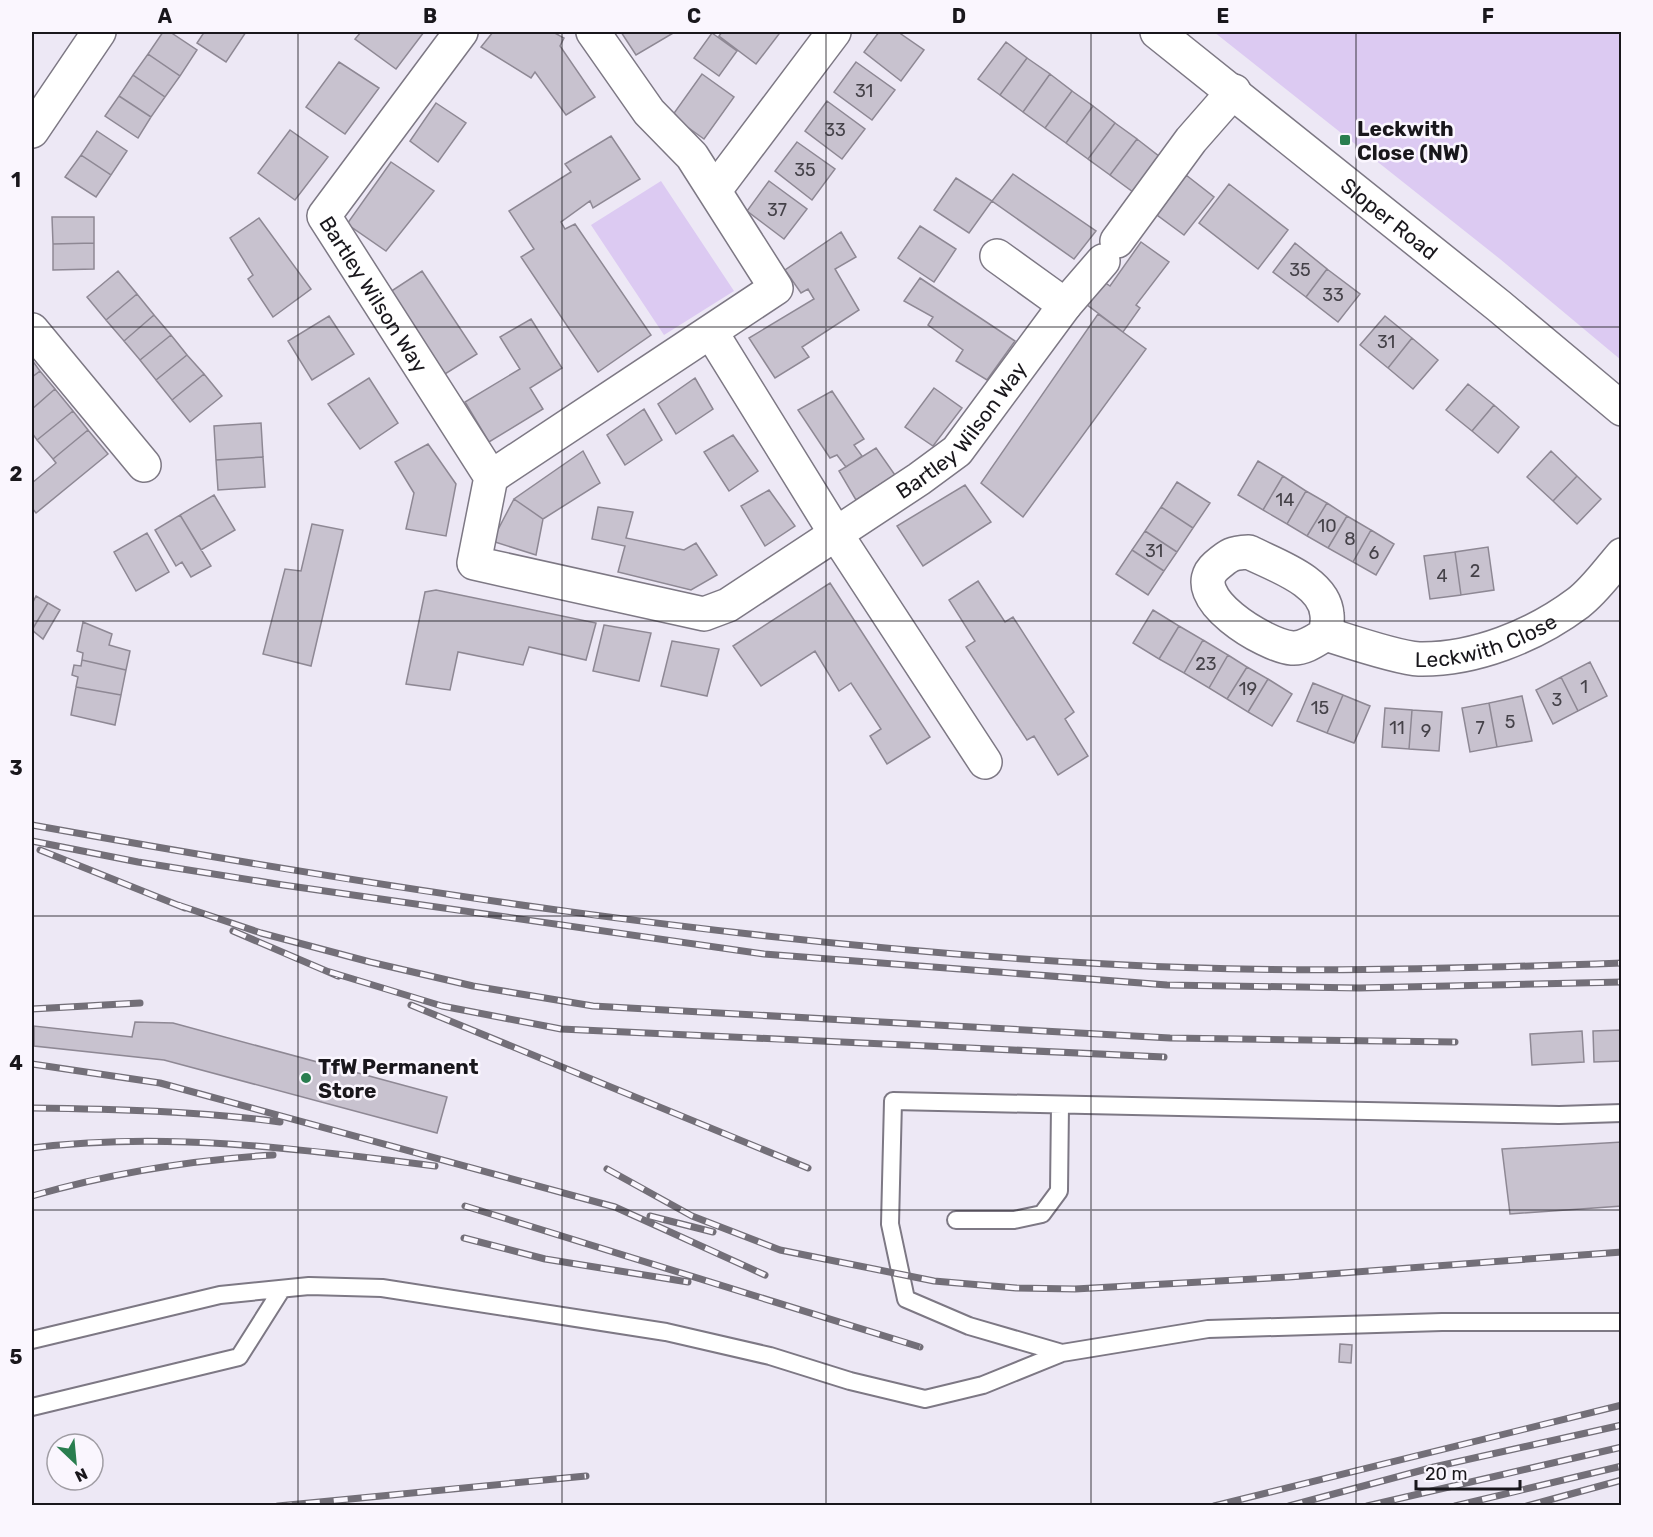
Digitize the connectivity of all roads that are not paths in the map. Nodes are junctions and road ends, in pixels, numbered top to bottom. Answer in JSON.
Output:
{"nodes":[{"id":1,"x":99,"y":32,"type":"edge"},
{"id":2,"x":461,"y":32,"type":"edge"},
{"id":3,"x":593,"y":32,"type":"edge"},
{"id":4,"x":834,"y":32,"type":"edge"},
{"id":5,"x":1157,"y":32,"type":"edge"},
{"id":6,"x":1234,"y":91,"type":"junction"},
{"id":7,"x":32,"y":130,"type":"edge"},
{"id":8,"x":715,"y":190,"type":"junction"},
{"id":9,"x":997,"y":256,"type":"dead end"},
{"id":10,"x":1065,"y":305,"type":"junction"},
{"id":11,"x":32,"y":330,"type":"edge"},
{"id":12,"x":711,"y":332,"type":"junction"},
{"id":13,"x":1622,"y":408,"type":"edge"},
{"id":14,"x":144,"y":465,"type":"dead end"},
{"id":15,"x":491,"y":477,"type":"junction"},
{"id":16,"x":836,"y":534,"type":"junction"},
{"id":17,"x":1622,"y":555,"type":"edge"},
{"id":18,"x":1326,"y":633,"type":"dead end"},
{"id":19,"x":985,"y":762,"type":"dead end"},
{"id":20,"x":1060,"y":1105,"type":"junction"},
{"id":21,"x":1622,"y":1113,"type":"edge"},
{"id":22,"x":956,"y":1220,"type":"dead end"},
{"id":23,"x":282,"y":1288,"type":"junction"},
{"id":24,"x":1622,"y":1322,"type":"edge"},
{"id":25,"x":32,"y":1340,"type":"edge"},
{"id":26,"x":1062,"y":1353,"type":"junction"},
{"id":27,"x":32,"y":1407,"type":"edge"}],
"edges":[{"from":1,"to":7,"type":"street"},
{"from":2,"to":15,"type":"street","name":"Bartley Wilson Way"},
{"from":3,"to":8,"type":"street"},
{"from":4,"to":8,"type":"street"},
{"from":5,"to":6,"type":"street","name":"Sloper Road"},
{"from":6,"to":10,"type":"street","name":"Bartley Wilson Way"},
{"from":6,"to":13,"type":"street","name":"Sloper Road"},
{"from":8,"to":12,"type":"street"},
{"from":9,"to":10,"type":"street"},
{"from":10,"to":16,"type":"street","name":"Bartley Wilson Way"},
{"from":11,"to":14,"type":"street"},
{"from":12,"to":15,"type":"street"},
{"from":12,"to":16,"type":"street"},
{"from":15,"to":16,"type":"street","name":"Bartley Wilson Way"},
{"from":16,"to":19,"type":"street"},
{"from":17,"to":18,"type":"street","name":"Leckwith Close"},
{"from":20,"to":21,"type":"lane"},
{"from":20,"to":22,"type":"lane"},
{"from":20,"to":26,"type":"lane"},
{"from":23,"to":25,"type":"lane"},
{"from":23,"to":26,"type":"lane"},
{"from":23,"to":27,"type":"lane"},
{"from":24,"to":26,"type":"lane"}]}
